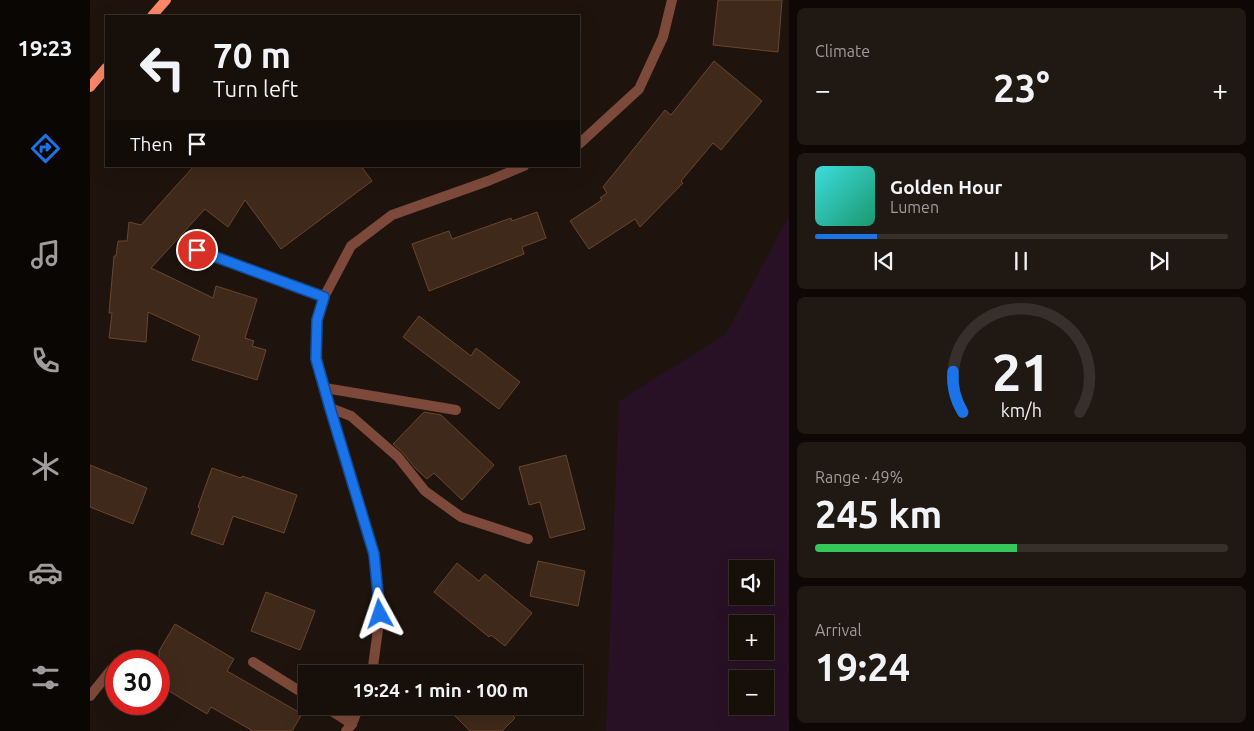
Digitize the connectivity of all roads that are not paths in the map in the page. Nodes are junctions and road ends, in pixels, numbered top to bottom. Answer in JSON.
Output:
{"nodes":[{"id":1,"x":166,"y":0,"type":"edge"},
{"id":2,"x":672,"y":0,"type":"edge"},
{"id":3,"x":153,"y":15,"type":"edge"},
{"id":4,"x":105,"y":69,"type":"edge"},
{"id":5,"x":90,"y":87,"type":"edge"},
{"id":6,"x":580,"y":143,"type":"edge"},
{"id":7,"x":522,"y":167,"type":"edge"},
{"id":8,"x":183,"y":245,"type":"dead end"},
{"id":9,"x":324,"y":297,"type":"junction"},
{"id":10,"x":325,"y":388,"type":"junction"},
{"id":11,"x":330,"y":408,"type":"junction"},
{"id":12,"x":456,"y":410,"type":"dead end"},
{"id":13,"x":528,"y":539,"type":"dead end"},
{"id":14,"x":253,"y":662,"type":"dead end"},
{"id":15,"x":373,"y":665,"type":"edge"},
{"id":16,"x":105,"y":677,"type":"edge"},
{"id":17,"x":298,"y":691,"type":"edge"},
{"id":18,"x":90,"y":696,"type":"edge"},
{"id":19,"x":335,"y":715,"type":"edge"},
{"id":20,"x":355,"y":715,"type":"edge"},
{"id":21,"x":349,"y":727,"type":"edge"}],
"edges":[{"from":1,"to":3,"type":"street"},
{"from":2,"to":6,"type":"street"},
{"from":4,"to":5,"type":"street"},
{"from":7,"to":9,"type":"street"},
{"from":8,"to":9,"type":"street"},
{"from":9,"to":10,"type":"street"},
{"from":10,"to":11,"type":"street"},
{"from":10,"to":12,"type":"street"},
{"from":11,"to":13,"type":"street"},
{"from":11,"to":15,"type":"street"},
{"from":14,"to":17,"type":"street"},
{"from":16,"to":18,"type":"street"},
{"from":19,"to":21,"type":"street"},
{"from":20,"to":21,"type":"street"}]}
